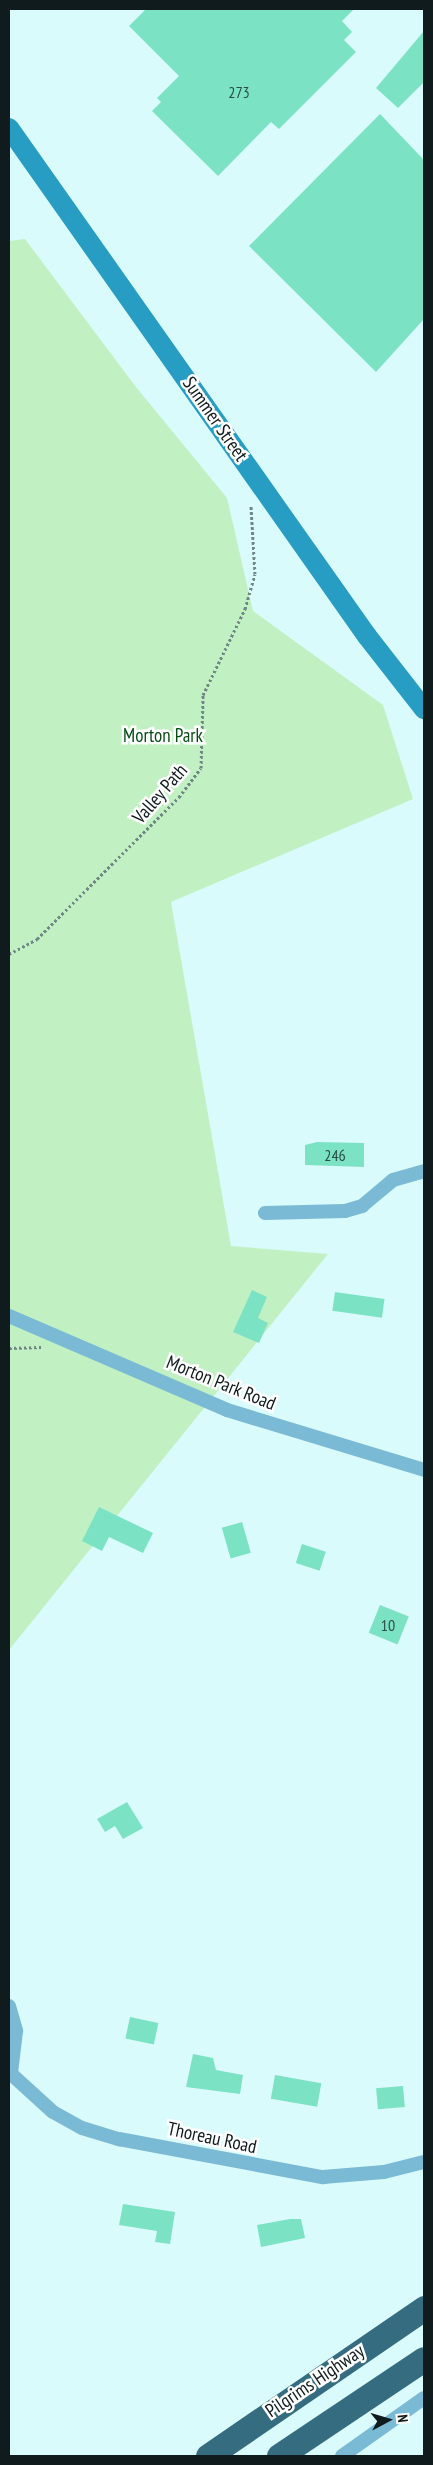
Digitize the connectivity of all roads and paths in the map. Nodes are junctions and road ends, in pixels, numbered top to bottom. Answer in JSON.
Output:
{"nodes":[{"id":1,"x":9,"y":128,"type":"edge"},
{"id":2,"x":250,"y":499,"type":"dead end"},
{"id":3,"x":424,"y":709,"type":"edge"},
{"id":4,"x":9,"y":954,"type":"edge"},
{"id":5,"x":424,"y":1172,"type":"edge"},
{"id":6,"x":265,"y":1213,"type":"dead end"},
{"id":7,"x":9,"y":1316,"type":"edge"},
{"id":8,"x":424,"y":1470,"type":"edge"},
{"id":9,"x":9,"y":2006,"type":"edge"},
{"id":10,"x":10,"y":2073,"type":"edge"},
{"id":11,"x":424,"y":2162,"type":"edge"},
{"id":12,"x":424,"y":2308,"type":"edge"},
{"id":13,"x":424,"y":2359,"type":"edge"},
{"id":14,"x":424,"y":2398,"type":"edge"},
{"id":15,"x":208,"y":2456,"type":"edge"},
{"id":16,"x":279,"y":2456,"type":"edge"},
{"id":17,"x":342,"y":2456,"type":"edge"}],
"edges":[{"from":1,"to":3,"type":"main road","name":"Summer Street"},
{"from":2,"to":4,"type":"path","name":"Valley Path"},
{"from":5,"to":6,"type":"street"},
{"from":7,"to":8,"type":"street","name":"Morton Park Road"},
{"from":9,"to":10,"type":"street","name":"Thoreau Road"},
{"from":10,"to":11,"type":"street","name":"Thoreau Road"},
{"from":12,"to":15,"type":"highway","name":"Pilgrims Highway"},
{"from":13,"to":16,"type":"highway"},
{"from":14,"to":17,"type":"street"}]}
